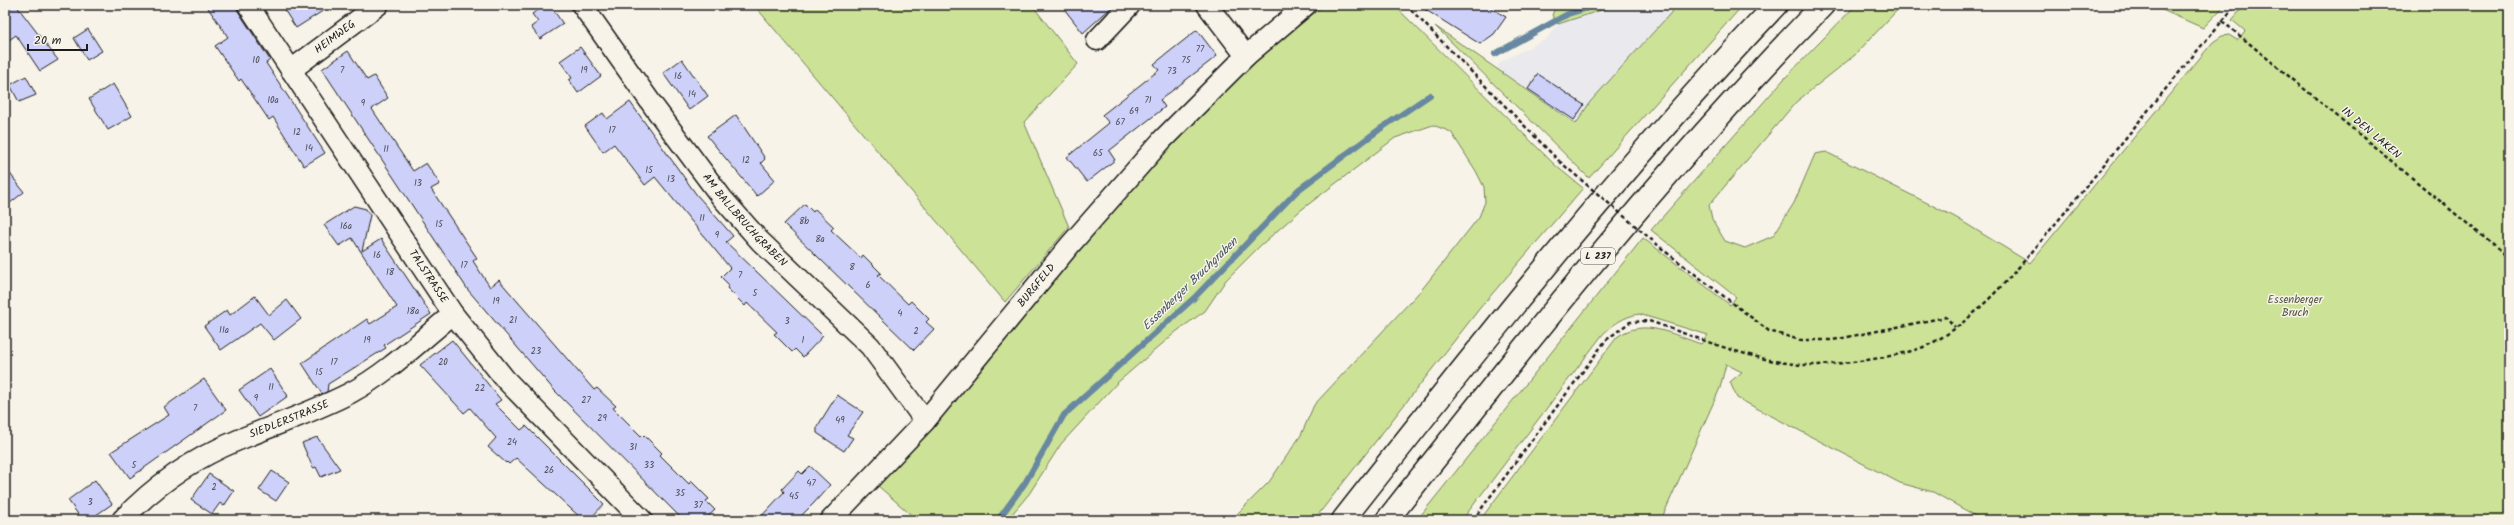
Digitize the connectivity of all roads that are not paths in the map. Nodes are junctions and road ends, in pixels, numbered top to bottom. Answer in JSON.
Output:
{"nodes":[{"id":1,"x":248,"y":5,"type":"edge"},
{"id":2,"x":378,"y":5,"type":"edge"},
{"id":3,"x":582,"y":5,"type":"edge"},
{"id":4,"x":1130,"y":5,"type":"edge"},
{"id":5,"x":1207,"y":5,"type":"edge"},
{"id":6,"x":1306,"y":5,"type":"edge"},
{"id":7,"x":1776,"y":5,"type":"edge"},
{"id":8,"x":1823,"y":5,"type":"edge"},
{"id":9,"x":1097,"y":40,"type":"dead end"},
{"id":10,"x":1246,"y":56,"type":"junction"},
{"id":11,"x":292,"y":70,"type":"junction"},
{"id":12,"x":453,"y":314,"type":"junction"},
{"id":13,"x":925,"y":421,"type":"junction"},
{"id":14,"x":122,"y":520,"type":"edge"},
{"id":15,"x":642,"y":520,"type":"edge"},
{"id":16,"x":831,"y":520,"type":"edge"},
{"id":17,"x":1343,"y":520,"type":"edge"},
{"id":18,"x":1387,"y":520,"type":"edge"}],
"edges":[{"from":1,"to":11,"type":"street","name":"TALSTRASSE"},
{"from":2,"to":11,"type":"street","name":"HEIMWEG"},
{"from":3,"to":13,"type":"street","name":"AM BALLBRUCHGRABEN"},
{"from":4,"to":9,"type":"street"},
{"from":5,"to":10,"type":"street"},
{"from":6,"to":10,"type":"street","name":"BURGFELD"},
{"from":7,"to":17,"type":"highway","number":"L 237"},
{"from":8,"to":18,"type":"highway","number":"L 237"},
{"from":10,"to":13,"type":"street","name":"BURGFELD"},
{"from":11,"to":12,"type":"street","name":"TALSTRASSE"},
{"from":12,"to":14,"type":"street","name":"SIEDLERSTRASSE"},
{"from":12,"to":15,"type":"street","name":"TALSTRASSE"},
{"from":13,"to":16,"type":"street","name":"BURGFELD"}]}
